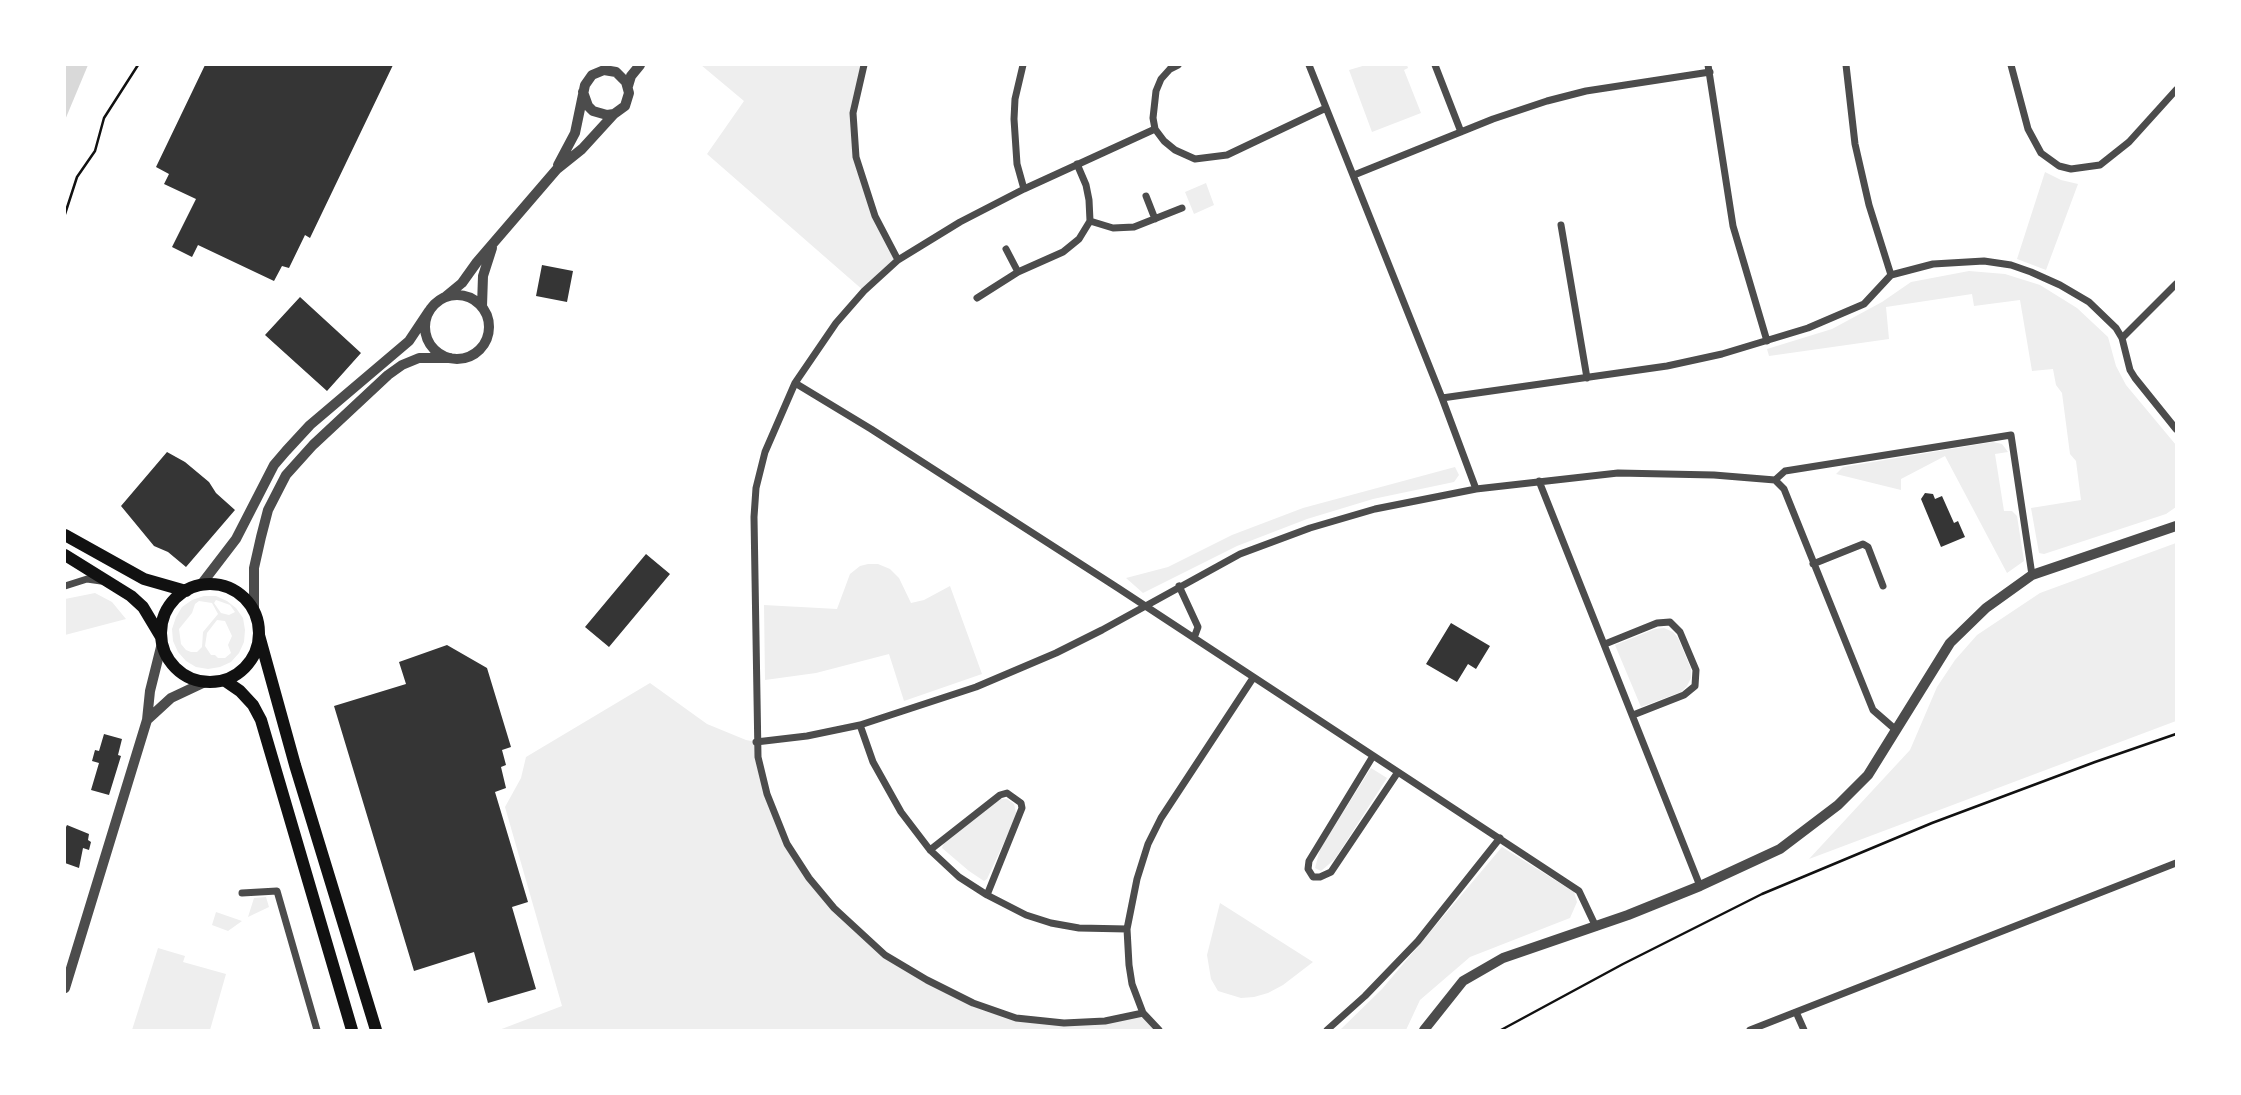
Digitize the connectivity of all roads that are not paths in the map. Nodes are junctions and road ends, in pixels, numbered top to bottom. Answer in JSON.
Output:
{"nodes":[{"id":1,"x":640,"y":65,"type":"edge"},
{"id":2,"x":864,"y":65,"type":"edge"},
{"id":3,"x":1023,"y":65,"type":"edge"},
{"id":4,"x":1178,"y":65,"type":"edge"},
{"id":5,"x":1309,"y":65,"type":"edge"},
{"id":6,"x":1435,"y":65,"type":"edge"},
{"id":7,"x":1846,"y":65,"type":"edge"},
{"id":8,"x":2011,"y":65,"type":"edge"},
{"id":9,"x":616,"y":67,"type":"edge"},
{"id":10,"x":1709,"y":68,"type":"edge"},
{"id":11,"x":628,"y":86,"type":"junction"},
{"id":12,"x":2176,"y":90,"type":"edge"},
{"id":13,"x":583,"y":92,"type":"junction"},
{"id":14,"x":1326,"y":108,"type":"junction"},
{"id":15,"x":614,"y":114,"type":"junction"},
{"id":16,"x":1155,"y":129,"type":"junction"},
{"id":17,"x":1461,"y":132,"type":"junction"},
{"id":18,"x":1077,"y":164,"type":"junction"},
{"id":19,"x":557,"y":169,"type":"junction"},
{"id":20,"x":1354,"y":175,"type":"junction"},
{"id":21,"x":1024,"y":189,"type":"junction"},
{"id":22,"x":1146,"y":196,"type":"dead end"},
{"id":23,"x":1182,"y":208,"type":"dead end"},
{"id":24,"x":1155,"y":219,"type":"junction"},
{"id":25,"x":1090,"y":221,"type":"junction"},
{"id":26,"x":1561,"y":225,"type":"dead end"},
{"id":27,"x":495,"y":242,"type":"junction"},
{"id":28,"x":1006,"y":249,"type":"dead end"},
{"id":29,"x":898,"y":260,"type":"junction"},
{"id":30,"x":1018,"y":272,"type":"junction"},
{"id":31,"x":1891,"y":275,"type":"junction"},
{"id":32,"x":2176,"y":284,"type":"edge"},
{"id":33,"x":445,"y":297,"type":"junction"},
{"id":34,"x":977,"y":298,"type":"dead end"},
{"id":35,"x":482,"y":306,"type":"junction"},
{"id":36,"x":429,"y":312,"type":"junction"},
{"id":37,"x":2122,"y":338,"type":"junction"},
{"id":38,"x":1767,"y":341,"type":"junction"},
{"id":39,"x":450,"y":359,"type":"junction"},
{"id":40,"x":1587,"y":378,"type":"junction"},
{"id":41,"x":795,"y":383,"type":"junction"},
{"id":42,"x":1442,"y":398,"type":"junction"},
{"id":43,"x":2176,"y":429,"type":"edge"},
{"id":44,"x":1775,"y":480,"type":"junction"},
{"id":45,"x":1539,"y":481,"type":"junction"},
{"id":46,"x":1476,"y":489,"type":"junction"},
{"id":47,"x":2176,"y":526,"type":"edge"},
{"id":48,"x":65,"y":535,"type":"edge"},
{"id":49,"x":65,"y":555,"type":"edge"},
{"id":50,"x":1813,"y":564,"type":"junction"},
{"id":51,"x":2032,"y":575,"type":"junction"},
{"id":52,"x":112,"y":583,"type":"junction"},
{"id":53,"x":67,"y":584,"type":"edge"},
{"id":54,"x":200,"y":586,"type":"junction"},
{"id":55,"x":1179,"y":586,"type":"junction"},
{"id":56,"x":1883,"y":586,"type":"dead end"},
{"id":57,"x":186,"y":591,"type":"junction"},
{"id":58,"x":1144,"y":607,"type":"junction"},
{"id":59,"x":254,"y":611,"type":"junction"},
{"id":60,"x":259,"y":635,"type":"junction"},
{"id":61,"x":1194,"y":638,"type":"junction"},
{"id":62,"x":162,"y":640,"type":"junction"},
{"id":63,"x":1605,"y":644,"type":"junction"},
{"id":64,"x":1254,"y":678,"type":"junction"},
{"id":65,"x":224,"y":680,"type":"junction"},
{"id":66,"x":205,"y":682,"type":"junction"},
{"id":67,"x":1633,"y":715,"type":"junction"},
{"id":68,"x":147,"y":720,"type":"junction"},
{"id":69,"x":860,"y":725,"type":"junction"},
{"id":70,"x":1896,"y":730,"type":"junction"},
{"id":71,"x":757,"y":742,"type":"junction"},
{"id":72,"x":1373,"y":756,"type":"junction"},
{"id":73,"x":1398,"y":772,"type":"junction"},
{"id":74,"x":1500,"y":838,"type":"junction"},
{"id":75,"x":930,"y":850,"type":"junction"},
{"id":76,"x":2176,"y":863,"type":"edge"},
{"id":77,"x":1700,"y":886,"type":"junction"},
{"id":78,"x":242,"y":893,"type":"dead end"},
{"id":79,"x":987,"y":895,"type":"junction"},
{"id":80,"x":1596,"y":927,"type":"junction"},
{"id":81,"x":1127,"y":929,"type":"junction"},
{"id":82,"x":65,"y":988,"type":"edge"},
{"id":83,"x":1796,"y":1012,"type":"junction"},
{"id":84,"x":1143,"y":1013,"type":"junction"},
{"id":85,"x":317,"y":1030,"type":"edge"},
{"id":86,"x":352,"y":1030,"type":"edge"},
{"id":87,"x":376,"y":1030,"type":"edge"},
{"id":88,"x":1159,"y":1030,"type":"edge"},
{"id":89,"x":1328,"y":1030,"type":"edge"},
{"id":90,"x":1424,"y":1030,"type":"edge"},
{"id":91,"x":1750,"y":1030,"type":"edge"},
{"id":92,"x":1804,"y":1030,"type":"edge"}],
"edges":[{"from":1,"to":11,"type":"street"},
{"from":2,"to":29,"type":"street"},
{"from":3,"to":21,"type":"street"},
{"from":4,"to":16,"type":"street"},
{"from":5,"to":14,"type":"street"},
{"from":6,"to":17,"type":"street"},
{"from":7,"to":31,"type":"street"},
{"from":8,"to":12,"type":"street"},
{"from":9,"to":11,"type":"street"},
{"from":9,"to":13,"type":"street"},
{"from":10,"to":17,"type":"street"},
{"from":10,"to":38,"type":"street"},
{"from":11,"to":15,"type":"street"},
{"from":13,"to":15,"type":"street"},
{"from":13,"to":19,"type":"street"},
{"from":14,"to":16,"type":"street"},
{"from":14,"to":20,"type":"street"},
{"from":15,"to":19,"type":"street"},
{"from":16,"to":18,"type":"street"},
{"from":17,"to":20,"type":"street"},
{"from":18,"to":21,"type":"street"},
{"from":18,"to":25,"type":"street"},
{"from":19,"to":27,"type":"street"},
{"from":20,"to":42,"type":"street"},
{"from":21,"to":29,"type":"street"},
{"from":22,"to":24,"type":"street"},
{"from":23,"to":24,"type":"street"},
{"from":24,"to":25,"type":"street"},
{"from":25,"to":30,"type":"street"},
{"from":26,"to":40,"type":"street"},
{"from":27,"to":33,"type":"street"},
{"from":27,"to":35,"type":"street"},
{"from":28,"to":30,"type":"street"},
{"from":29,"to":41,"type":"street"},
{"from":30,"to":34,"type":"street"},
{"from":31,"to":37,"type":"street"},
{"from":31,"to":38,"type":"street"},
{"from":32,"to":37,"type":"street"},
{"from":33,"to":35,"type":"street"},
{"from":33,"to":36,"type":"street"},
{"from":35,"to":39,"type":"street"},
{"from":36,"to":39,"type":"street"},
{"from":36,"to":54,"type":"street"},
{"from":37,"to":43,"type":"street"},
{"from":38,"to":40,"type":"street"},
{"from":39,"to":59,"type":"street"},
{"from":40,"to":42,"type":"street"},
{"from":41,"to":58,"type":"street"},
{"from":41,"to":71,"type":"street"},
{"from":42,"to":46,"type":"street"},
{"from":44,"to":45,"type":"street"},
{"from":44,"to":50,"type":"street"},
{"from":44,"to":51,"type":"street"},
{"from":45,"to":46,"type":"street"},
{"from":45,"to":63,"type":"street"},
{"from":46,"to":55,"type":"street"},
{"from":47,"to":51,"type":"street"},
{"from":48,"to":57,"type":"main road"},
{"from":49,"to":52,"type":"main road"},
{"from":50,"to":56,"type":"street"},
{"from":50,"to":70,"type":"street"},
{"from":51,"to":70,"type":"street"},
{"from":52,"to":53,"type":"street"},
{"from":52,"to":62,"type":"main road"},
{"from":54,"to":57,"type":"main road"},
{"from":54,"to":59,"type":"main road"},
{"from":55,"to":58,"type":"street"},
{"from":55,"to":61,"type":"street"},
{"from":57,"to":62,"type":"main road"},
{"from":58,"to":61,"type":"street"},
{"from":58,"to":69,"type":"street"},
{"from":59,"to":60,"type":"main road"},
{"from":60,"to":65,"type":"main road"},
{"from":60,"to":87,"type":"main road"},
{"from":61,"to":64,"type":"street"},
{"from":62,"to":66,"type":"main road"},
{"from":62,"to":68,"type":"street"},
{"from":63,"to":67,"type":"street"},
{"from":63,"to":67,"type":"street"},
{"from":64,"to":72,"type":"street"},
{"from":64,"to":81,"type":"street"},
{"from":65,"to":66,"type":"main road"},
{"from":65,"to":86,"type":"main road"},
{"from":66,"to":68,"type":"street"},
{"from":67,"to":77,"type":"street"},
{"from":68,"to":82,"type":"street"},
{"from":69,"to":71,"type":"street"},
{"from":69,"to":75,"type":"street"},
{"from":70,"to":77,"type":"street"},
{"from":71,"to":84,"type":"street"},
{"from":72,"to":73,"type":"street"},
{"from":72,"to":73,"type":"street"},
{"from":73,"to":74,"type":"street"},
{"from":74,"to":80,"type":"street"},
{"from":74,"to":89,"type":"street"},
{"from":75,"to":79,"type":"street"},
{"from":75,"to":79,"type":"street"},
{"from":76,"to":83,"type":"street"},
{"from":77,"to":80,"type":"street"},
{"from":78,"to":85,"type":"street"},
{"from":79,"to":81,"type":"street"},
{"from":80,"to":90,"type":"street"},
{"from":81,"to":84,"type":"street"},
{"from":83,"to":91,"type":"street"},
{"from":83,"to":92,"type":"street"},
{"from":84,"to":88,"type":"street"}]}
